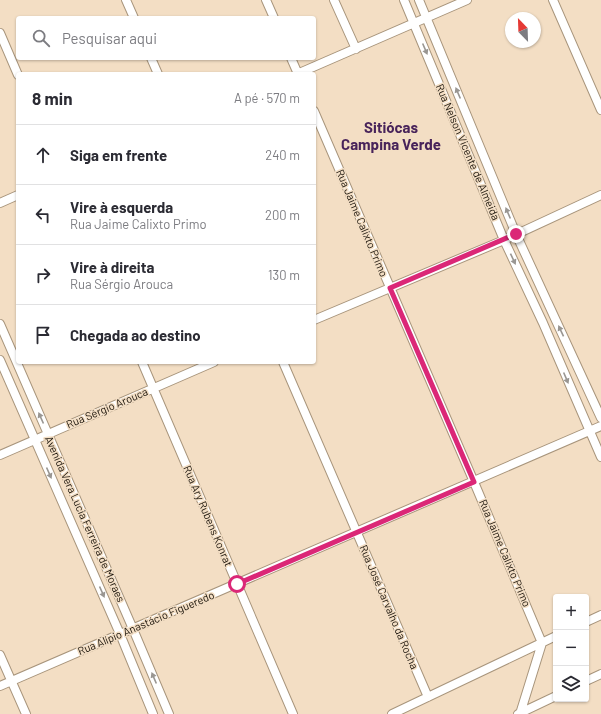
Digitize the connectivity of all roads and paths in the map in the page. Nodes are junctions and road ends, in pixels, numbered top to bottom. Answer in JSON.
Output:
{"nodes":[{"id":1,"x":126,"y":0,"type":"edge"},
{"id":2,"x":266,"y":0,"type":"edge"},
{"id":3,"x":334,"y":0,"type":"edge"},
{"id":4,"x":404,"y":0,"type":"edge"},
{"id":5,"x":419,"y":0,"type":"edge"},
{"id":6,"x":467,"y":0,"type":"edge"},
{"id":7,"x":553,"y":0,"type":"edge"},
{"id":8,"x":133,"y":16,"type":"edge"},
{"id":9,"x":273,"y":16,"type":"edge"},
{"id":10,"x":427,"y":18,"type":"junction"},
{"id":11,"x":414,"y":23,"type":"junction"},
{"id":12,"x":0,"y":33,"type":"edge"},
{"id":13,"x":356,"y":49,"type":"junction"},
{"id":14,"x":152,"y":60,"type":"edge"},
{"id":15,"x":292,"y":60,"type":"edge"},
{"id":16,"x":17,"y":72,"type":"edge"},
{"id":17,"x":157,"y":72,"type":"edge"},
{"id":18,"x":297,"y":72,"type":"edge"},
{"id":19,"x":303,"y":72,"type":"edge"},
{"id":20,"x":601,"y":110,"type":"edge"},
{"id":21,"x":316,"y":116,"type":"edge"},
{"id":22,"x":601,"y":195,"type":"edge"},
{"id":23,"x":16,"y":196,"type":"edge"},
{"id":24,"x":0,"y":203,"type":"edge"},
{"id":25,"x":516,"y":234,"type":"junction"},
{"id":26,"x":504,"y":240,"type":"junction"},
{"id":27,"x":390,"y":288,"type":"junction"},
{"id":28,"x":553,"y":313,"type":"junction"},
{"id":29,"x":316,"y":319,"type":"edge"},
{"id":30,"x":543,"y":323,"type":"junction"},
{"id":31,"x":0,"y":324,"type":"edge"},
{"id":32,"x":0,"y":360,"type":"edge"},
{"id":33,"x":16,"y":361,"type":"edge"},
{"id":34,"x":17,"y":364,"type":"edge"},
{"id":35,"x":143,"y":364,"type":"edge"},
{"id":36,"x":209,"y":364,"type":"edge"},
{"id":37,"x":284,"y":364,"type":"edge"},
{"id":38,"x":153,"y":388,"type":"junction"},
{"id":39,"x":601,"y":418,"type":"edge"},
{"id":40,"x":601,"y":426,"type":"edge"},
{"id":41,"x":590,"y":431,"type":"junction"},
{"id":42,"x":48,"y":434,"type":"junction"},
{"id":43,"x":35,"y":440,"type":"junction"},
{"id":44,"x":0,"y":455,"type":"edge"},
{"id":45,"x":601,"y":458,"type":"edge"},
{"id":46,"x":474,"y":482,"type":"junction"},
{"id":47,"x":357,"y":532,"type":"junction"},
{"id":48,"x":237,"y":584,"type":"junction"},
{"id":49,"x":601,"y":615,"type":"edge"},
{"id":50,"x":589,"y":621,"type":"edge"},
{"id":51,"x":133,"y":629,"type":"junction"},
{"id":52,"x":120,"y":634,"type":"junction"},
{"id":53,"x":553,"y":638,"type":"edge"},
{"id":54,"x":542,"y":643,"type":"junction"},
{"id":55,"x":0,"y":655,"type":"edge"},
{"id":56,"x":601,"y":674,"type":"edge"},
{"id":57,"x":589,"y":680,"type":"edge"},
{"id":58,"x":11,"y":681,"type":"junction"},
{"id":59,"x":0,"y":686,"type":"edge"},
{"id":60,"x":428,"y":697,"type":"junction"},
{"id":61,"x":553,"y":697,"type":"edge"},
{"id":62,"x":26,"y":714,"type":"edge"},
{"id":63,"x":153,"y":714,"type":"edge"},
{"id":64,"x":169,"y":714,"type":"edge"},
{"id":65,"x":293,"y":714,"type":"edge"},
{"id":66,"x":392,"y":714,"type":"edge"},
{"id":67,"x":519,"y":714,"type":"edge"}],
"edges":[{"from":1,"to":8,"type":"street"},
{"from":2,"to":9,"type":"street"},
{"from":3,"to":13,"type":"street"},
{"from":4,"to":11,"type":"street","name":"Rua Nelson Vicente de Almeida"},
{"from":5,"to":10,"type":"street","name":"Rua Nelson Vicente de Almeida"},
{"from":6,"to":10,"type":"street"},
{"from":7,"to":20,"type":"street"},
{"from":10,"to":11,"type":"street"},
{"from":25,"to":10,"type":"street","name":"Rua Nelson Vicente de Almeida","one_way":true},
{"from":11,"to":13,"type":"street"},
{"from":11,"to":26,"type":"street","name":"Rua Nelson Vicente de Almeida","one_way":true},
{"from":12,"to":16,"type":"street"},
{"from":13,"to":19,"type":"street"},
{"from":14,"to":17,"type":"street"},
{"from":15,"to":18,"type":"street"},
{"from":21,"to":27,"type":"street","name":"Rua Jaime Calixto Primo"},
{"from":22,"to":25,"type":"street"},
{"from":23,"to":24,"type":"street"},
{"from":25,"to":26,"type":"street"},
{"from":25,"to":28,"type":"street","name":"Rua Nelson Vicente de Almeida"},
{"from":26,"to":27,"type":"street"},
{"from":26,"to":30,"type":"street","name":"Rua Nelson Vicente de Almeida","one_way":true},
{"from":27,"to":29,"type":"street"},
{"from":27,"to":46,"type":"street","name":"Rua Jaime Calixto Primo"},
{"from":28,"to":30,"type":"street"},
{"from":39,"to":28,"type":"street","name":"Rua Nelson Vicente de Almeida","one_way":true},
{"from":30,"to":41,"type":"street","name":"Rua Nelson Vicente de Almeida","one_way":true},
{"from":33,"to":31,"type":"street","name":"Avenida Vera Lucia Ferreira de Moraes","one_way":true},
{"from":32,"to":43,"type":"street","name":"Avenida Vera Lucia Ferreira de Moraes"},
{"from":42,"to":34,"type":"street","name":"Avenida Vera Lucia Ferreira de Moraes","one_way":true},
{"from":35,"to":38,"type":"street","name":"Rua Ary Rubens Konrat"},
{"from":36,"to":38,"type":"street","name":"Rua Sérgio Arouca"},
{"from":37,"to":47,"type":"street","name":"Rua José Carvalho da Rocha"},
{"from":38,"to":42,"type":"street","name":"Rua Sérgio Arouca"},
{"from":38,"to":48,"type":"street","name":"Rua Ary Rubens Konrat"},
{"from":40,"to":41,"type":"street","name":"Rua Alípio Anastácio Figueredo"},
{"from":41,"to":45,"type":"street","name":"Rua Nelson Vicente de Almeida"},
{"from":41,"to":46,"type":"street","name":"Rua Alípio Anastácio Figueredo"},
{"from":42,"to":43,"type":"street","name":"Rua Sérgio Arouca"},
{"from":42,"to":51,"type":"street","name":"Avenida Vera Lucia Ferreira de Moraes"},
{"from":43,"to":44,"type":"street","name":"Rua Sérgio Arouca"},
{"from":43,"to":52,"type":"street","name":"Avenida Vera Lucia Ferreira de Moraes","one_way":true},
{"from":46,"to":47,"type":"street","name":"Rua Alípio Anastácio Figueredo"},
{"from":46,"to":54,"type":"street","name":"Rua Jaime Calixto Primo"},
{"from":47,"to":48,"type":"street","name":"Rua Alípio Anastácio Figueredo"},
{"from":47,"to":60,"type":"street","name":"Rua José Carvalho da Rocha"},
{"from":48,"to":51,"type":"street","name":"Rua Alípio Anastácio Figueredo"},
{"from":48,"to":65,"type":"street","name":"Rua Ary Rubens Konrat"},
{"from":49,"to":50,"type":"street"},
{"from":51,"to":52,"type":"street","name":"Rua Alípio Anastácio Figueredo"},
{"from":64,"to":51,"type":"street","name":"Avenida Vera Lucia Ferreira de Moraes","one_way":true},
{"from":52,"to":58,"type":"street","name":"Rua Alípio Anastácio Figueredo"},
{"from":52,"to":63,"type":"street","name":"Avenida Vera Lucia Ferreira de Moraes"},
{"from":53,"to":54,"type":"street"},
{"from":54,"to":60,"type":"street"},
{"from":54,"to":67,"type":"street"},
{"from":55,"to":58,"type":"street"},
{"from":56,"to":57,"type":"street"},
{"from":58,"to":59,"type":"street","name":"Rua Alípio Anastácio Figueredo"},
{"from":58,"to":62,"type":"street"},
{"from":60,"to":66,"type":"street"},
{"from":61,"to":67,"type":"street"}]}
